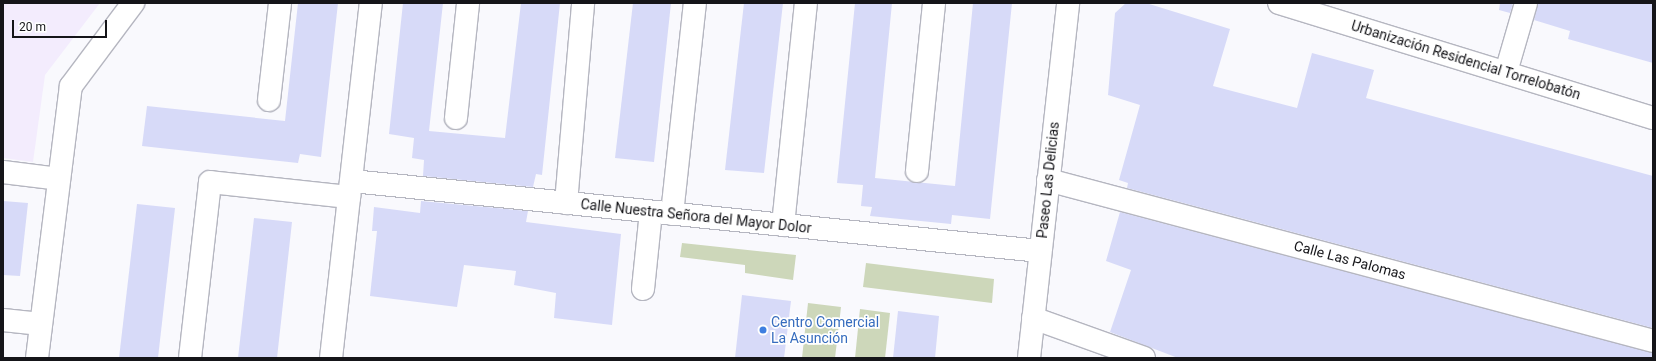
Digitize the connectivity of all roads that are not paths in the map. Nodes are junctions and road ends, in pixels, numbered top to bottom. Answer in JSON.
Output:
{"nodes":[{"id":1,"x":133,"y":3,"type":"edge"},
{"id":2,"x":280,"y":3,"type":"edge"},
{"id":3,"x":370,"y":3,"type":"edge"},
{"id":4,"x":468,"y":3,"type":"edge"},
{"id":5,"x":584,"y":3,"type":"edge"},
{"id":6,"x":694,"y":3,"type":"edge"},
{"id":7,"x":806,"y":3,"type":"edge"},
{"id":8,"x":934,"y":3,"type":"edge"},
{"id":9,"x":1068,"y":3,"type":"edge"},
{"id":10,"x":1279,"y":3,"type":"edge"},
{"id":11,"x":1526,"y":3,"type":"edge"},
{"id":12,"x":1506,"y":72,"type":"junction"},
{"id":13,"x":269,"y":100,"type":"dead end"},
{"id":14,"x":456,"y":118,"type":"dead end"},
{"id":15,"x":1653,"y":118,"type":"edge"},
{"id":16,"x":917,"y":171,"type":"dead end"},
{"id":17,"x":3,"y":172,"type":"edge"},
{"id":18,"x":59,"y":179,"type":"junction"},
{"id":19,"x":1048,"y":180,"type":"junction"},
{"id":20,"x":351,"y":189,"type":"junction"},
{"id":21,"x":566,"y":203,"type":"junction"},
{"id":22,"x":662,"y":213,"type":"junction"},
{"id":23,"x":783,"y":225,"type":"junction"},
{"id":24,"x":1040,"y":251,"type":"junction"},
{"id":25,"x":643,"y":289,"type":"dead end"},
{"id":26,"x":1033,"y":318,"type":"junction"},
{"id":27,"x":3,"y":320,"type":"edge"},
{"id":28,"x":41,"y":324,"type":"junction"},
{"id":29,"x":1653,"y":341,"type":"edge"},
{"id":30,"x":37,"y":358,"type":"edge"},
{"id":31,"x":190,"y":358,"type":"edge"},
{"id":32,"x":331,"y":358,"type":"edge"},
{"id":33,"x":1029,"y":358,"type":"edge"},
{"id":34,"x":1144,"y":358,"type":"edge"}],
"edges":[{"from":1,"to":18,"type":"street"},
{"from":2,"to":13,"type":"street"},
{"from":3,"to":20,"type":"street"},
{"from":4,"to":14,"type":"street"},
{"from":5,"to":21,"type":"street"},
{"from":6,"to":22,"type":"street"},
{"from":7,"to":23,"type":"street"},
{"from":8,"to":16,"type":"street"},
{"from":9,"to":19,"type":"street","name":"Paseo Las Delicias"},
{"from":10,"to":12,"type":"street","name":"Urbanización Residencial Torrelobatón"},
{"from":11,"to":12,"type":"street"},
{"from":12,"to":15,"type":"street","name":"Urbanización Residencial Torrelobatón"},
{"from":17,"to":18,"type":"street"},
{"from":18,"to":28,"type":"street"},
{"from":19,"to":24,"type":"street","name":"Paseo Las Delicias"},
{"from":19,"to":29,"type":"street","name":"Calle Las Palomas"},
{"from":20,"to":21,"type":"street","name":"Calle Nuestra Señora del Mayor Dolor"},
{"from":20,"to":31,"type":"street","name":"Calle Nuestra Señora del Mayor Dolor"},
{"from":20,"to":32,"type":"street"},
{"from":21,"to":22,"type":"street","name":"Calle Nuestra Señora del Mayor Dolor"},
{"from":22,"to":23,"type":"street","name":"Calle Nuestra Señora del Mayor Dolor"},
{"from":22,"to":25,"type":"street"},
{"from":23,"to":24,"type":"street","name":"Calle Nuestra Señora del Mayor Dolor"},
{"from":24,"to":26,"type":"street","name":"Paseo Las Delicias"},
{"from":26,"to":33,"type":"street","name":"Paseo Las Delicias"},
{"from":26,"to":34,"type":"street"},
{"from":27,"to":28,"type":"street"},
{"from":28,"to":30,"type":"street"}]}
